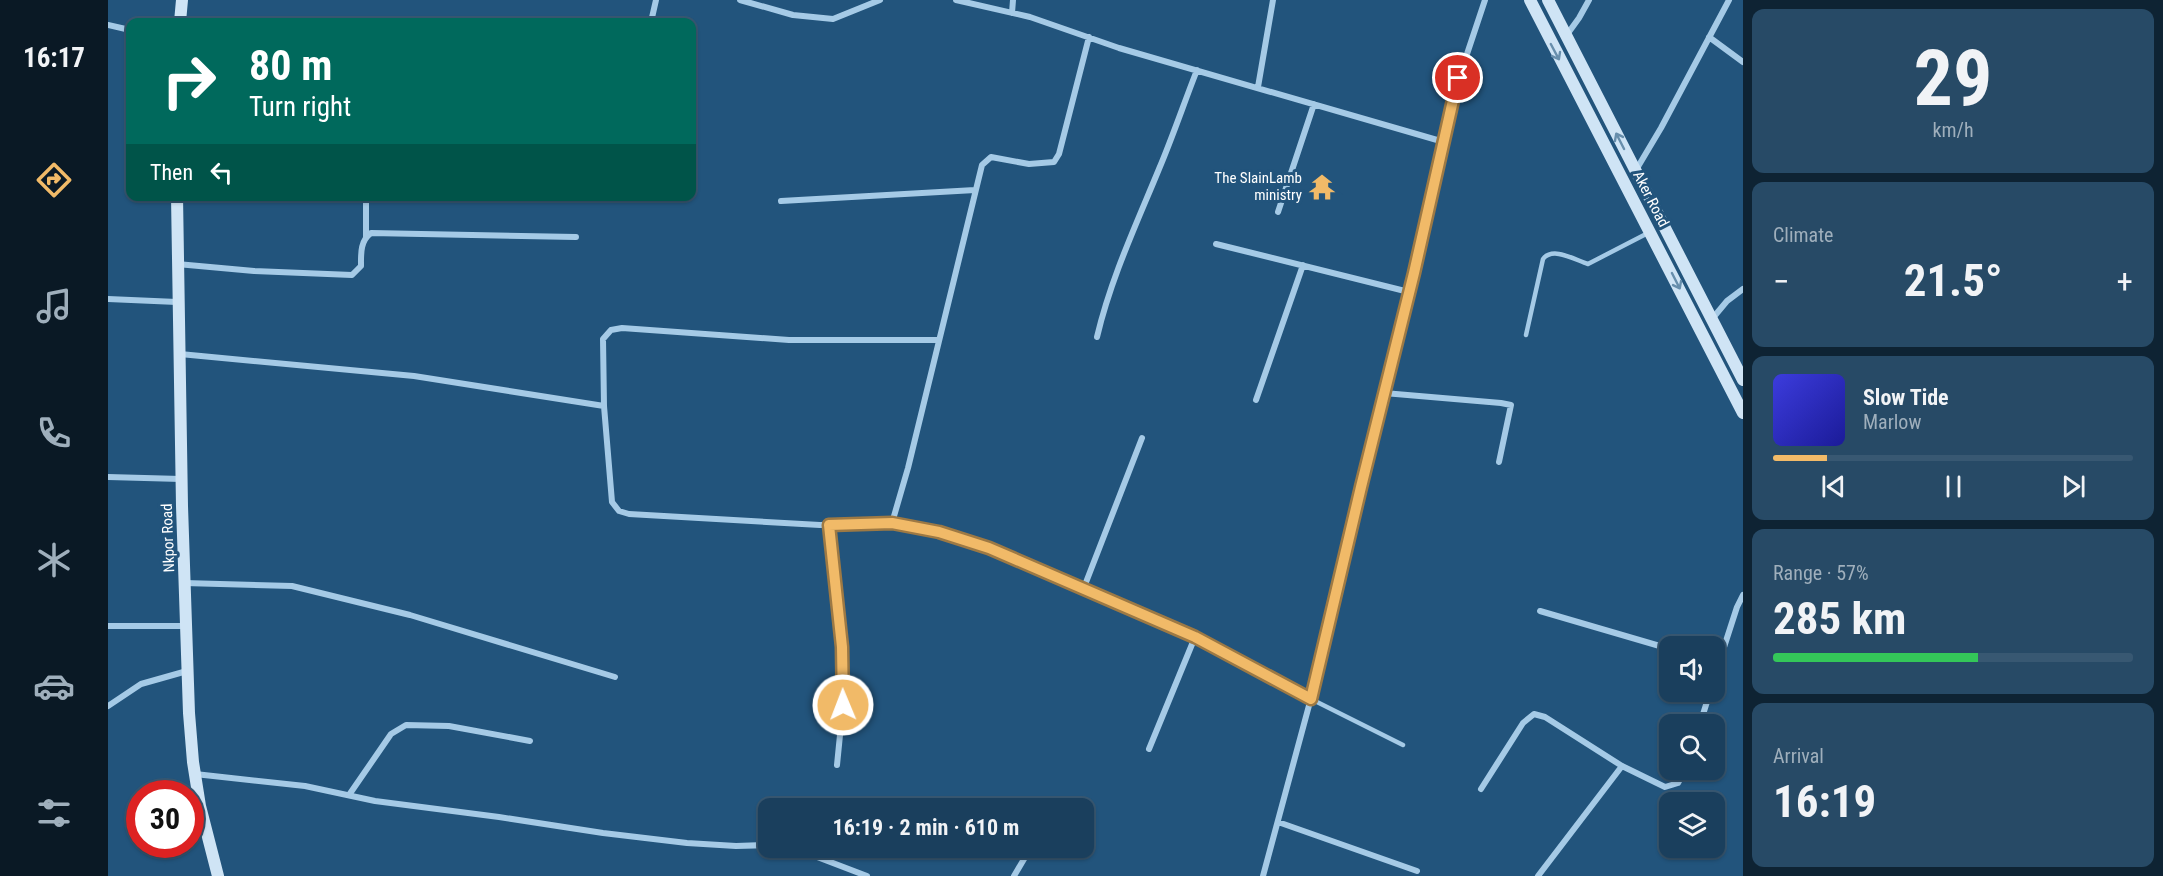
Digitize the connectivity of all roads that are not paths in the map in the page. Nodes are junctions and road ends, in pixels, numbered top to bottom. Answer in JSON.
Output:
{"nodes":[{"id":1,"x":183,"y":0,"type":"edge"},
{"id":2,"x":656,"y":0,"type":"edge"},
{"id":3,"x":740,"y":0,"type":"edge"},
{"id":4,"x":879,"y":0,"type":"edge"},
{"id":5,"x":956,"y":0,"type":"edge"},
{"id":6,"x":1013,"y":0,"type":"edge"},
{"id":7,"x":1273,"y":0,"type":"edge"},
{"id":8,"x":1485,"y":0,"type":"edge"},
{"id":9,"x":1530,"y":0,"type":"edge"},
{"id":10,"x":1548,"y":0,"type":"edge"},
{"id":11,"x":1589,"y":0,"type":"edge"},
{"id":12,"x":1729,"y":0,"type":"edge"},
{"id":13,"x":1012,"y":13,"type":"junction"},
{"id":14,"x":181,"y":18,"type":"edge"},
{"id":15,"x":652,"y":18,"type":"edge"},
{"id":16,"x":108,"y":25,"type":"edge"},
{"id":17,"x":126,"y":29,"type":"edge"},
{"id":18,"x":1566,"y":36,"type":"junction"},
{"id":19,"x":1089,"y":37,"type":"junction"},
{"id":20,"x":1710,"y":37,"type":"junction"},
{"id":21,"x":1743,"y":62,"type":"edge"},
{"id":22,"x":1197,"y":70,"type":"junction"},
{"id":23,"x":1258,"y":87,"type":"junction"},
{"id":24,"x":1314,"y":104,"type":"junction"},
{"id":25,"x":1444,"y":142,"type":"junction"},
{"id":26,"x":1635,"y":171,"type":"junction"},
{"id":27,"x":975,"y":190,"type":"junction"},
{"id":28,"x":177,"y":201,"type":"edge"},
{"id":29,"x":366,"y":201,"type":"edge"},
{"id":30,"x":781,"y":201,"type":"dead end"},
{"id":31,"x":1278,"y":212,"type":"dead end"},
{"id":32,"x":1651,"y":232,"type":"junction"},
{"id":33,"x":366,"y":237,"type":"junction"},
{"id":34,"x":576,"y":237,"type":"dead end"},
{"id":35,"x":1216,"y":244,"type":"dead end"},
{"id":36,"x":1675,"y":246,"type":"junction"},
{"id":37,"x":1662,"y":254,"type":"junction"},
{"id":38,"x":177,"y":264,"type":"junction"},
{"id":39,"x":1303,"y":265,"type":"junction"},
{"id":40,"x":1743,"y":289,"type":"edge"},
{"id":41,"x":1409,"y":292,"type":"junction"},
{"id":42,"x":108,"y":299,"type":"edge"},
{"id":43,"x":177,"y":302,"type":"junction"},
{"id":44,"x":1712,"y":318,"type":"junction"},
{"id":45,"x":1526,"y":334,"type":"dead end"},
{"id":46,"x":1097,"y":337,"type":"dead end"},
{"id":47,"x":939,"y":340,"type":"junction"},
{"id":48,"x":179,"y":354,"type":"junction"},
{"id":49,"x":1743,"y":380,"type":"edge"},
{"id":50,"x":1384,"y":393,"type":"junction"},
{"id":51,"x":1256,"y":400,"type":"dead end"},
{"id":52,"x":604,"y":406,"type":"junction"},
{"id":53,"x":1743,"y":413,"type":"edge"},
{"id":54,"x":1142,"y":438,"type":"dead end"},
{"id":55,"x":1499,"y":462,"type":"dead end"},
{"id":56,"x":108,"y":477,"type":"edge"},
{"id":57,"x":181,"y":479,"type":"junction"},
{"id":58,"x":892,"y":523,"type":"junction"},
{"id":59,"x":829,"y":525,"type":"junction"},
{"id":60,"x":184,"y":583,"type":"junction"},
{"id":61,"x":1083,"y":590,"type":"junction"},
{"id":62,"x":1743,"y":595,"type":"edge"},
{"id":63,"x":1540,"y":611,"type":"dead end"},
{"id":64,"x":108,"y":626,"type":"edge"},
{"id":65,"x":186,"y":626,"type":"junction"},
{"id":66,"x":1195,"y":637,"type":"junction"},
{"id":67,"x":1725,"y":641,"type":"edge"},
{"id":68,"x":1659,"y":646,"type":"edge"},
{"id":69,"x":187,"y":671,"type":"junction"},
{"id":70,"x":615,"y":677,"type":"dead end"},
{"id":71,"x":1311,"y":699,"type":"junction"},
{"id":72,"x":108,"y":706,"type":"edge"},
{"id":73,"x":530,"y":741,"type":"dead end"},
{"id":74,"x":1402,"y":745,"type":"dead end"},
{"id":75,"x":1149,"y":749,"type":"dead end"},
{"id":76,"x":837,"y":765,"type":"dead end"},
{"id":77,"x":1622,"y":766,"type":"junction"},
{"id":78,"x":195,"y":774,"type":"junction"},
{"id":79,"x":1680,"y":780,"type":"edge"},
{"id":80,"x":1481,"y":789,"type":"dead end"},
{"id":81,"x":349,"y":795,"type":"junction"},
{"id":82,"x":1278,"y":822,"type":"junction"},
{"id":83,"x":758,"y":845,"type":"edge"},
{"id":84,"x":820,"y":858,"type":"edge"},
{"id":85,"x":1025,"y":858,"type":"edge"},
{"id":86,"x":1417,"y":871,"type":"dead end"},
{"id":87,"x":218,"y":876,"type":"edge"},
{"id":88,"x":867,"y":876,"type":"edge"},
{"id":89,"x":1014,"y":876,"type":"edge"},
{"id":90,"x":1263,"y":876,"type":"edge"},
{"id":91,"x":1538,"y":876,"type":"edge"}],
"edges":[{"from":1,"to":14,"type":"street"},
{"from":2,"to":15,"type":"street"},
{"from":3,"to":4,"type":"street"},
{"from":5,"to":13,"type":"street"},
{"from":6,"to":13,"type":"street"},
{"from":7,"to":23,"type":"street"},
{"from":8,"to":25,"type":"street"},
{"from":9,"to":32,"type":"street","name":"Aker Road","one_way":true},
{"from":10,"to":18,"type":"street","name":"Aker Road"},
{"from":11,"to":18,"type":"street"},
{"from":12,"to":20,"type":"street"},
{"from":13,"to":19,"type":"street"},
{"from":16,"to":17,"type":"street"},
{"from":26,"to":18,"type":"street","name":"Aker Road","one_way":true},
{"from":19,"to":22,"type":"street"},
{"from":19,"to":27,"type":"street"},
{"from":20,"to":21,"type":"street"},
{"from":20,"to":26,"type":"street"},
{"from":22,"to":23,"type":"street"},
{"from":22,"to":46,"type":"street"},
{"from":23,"to":24,"type":"street"},
{"from":24,"to":25,"type":"street"},
{"from":24,"to":31,"type":"street"},
{"from":25,"to":41,"type":"street"},
{"from":26,"to":36,"type":"street","name":"Aker Road"},
{"from":27,"to":30,"type":"street"},
{"from":27,"to":47,"type":"street"},
{"from":28,"to":38,"type":"street","name":"Nkpor Road"},
{"from":29,"to":33,"type":"street"},
{"from":32,"to":37,"type":"street","name":"Aker Road"},
{"from":32,"to":45,"type":"lane"},
{"from":33,"to":34,"type":"street"},
{"from":33,"to":38,"type":"street"},
{"from":35,"to":39,"type":"street"},
{"from":36,"to":37,"type":"street"},
{"from":36,"to":44,"type":"street","name":"Aker Road"},
{"from":37,"to":53,"type":"street","name":"Aker Road","one_way":true},
{"from":38,"to":43,"type":"street","name":"Nkpor Road"},
{"from":39,"to":41,"type":"street"},
{"from":39,"to":51,"type":"street"},
{"from":40,"to":44,"type":"street"},
{"from":41,"to":50,"type":"street"},
{"from":42,"to":43,"type":"street"},
{"from":43,"to":48,"type":"street","name":"Nkpor Road"},
{"from":44,"to":49,"type":"street","name":"Aker Road"},
{"from":47,"to":52,"type":"street"},
{"from":47,"to":58,"type":"street"},
{"from":48,"to":52,"type":"street"},
{"from":48,"to":57,"type":"street","name":"Nkpor Road"},
{"from":50,"to":55,"type":"street"},
{"from":50,"to":71,"type":"street"},
{"from":52,"to":59,"type":"street"},
{"from":54,"to":61,"type":"street"},
{"from":56,"to":57,"type":"street"},
{"from":57,"to":60,"type":"street","name":"Nkpor Road"},
{"from":58,"to":59,"type":"street"},
{"from":58,"to":61,"type":"street"},
{"from":59,"to":76,"type":"street"},
{"from":60,"to":65,"type":"street","name":"Nkpor Road"},
{"from":60,"to":70,"type":"street"},
{"from":61,"to":66,"type":"street"},
{"from":62,"to":67,"type":"street"},
{"from":63,"to":68,"type":"street"},
{"from":64,"to":65,"type":"street"},
{"from":65,"to":69,"type":"street","name":"Nkpor Road"},
{"from":66,"to":71,"type":"street"},
{"from":66,"to":75,"type":"street"},
{"from":69,"to":72,"type":"street"},
{"from":69,"to":78,"type":"street","name":"Nkpor Road"},
{"from":71,"to":74,"type":"lane"},
{"from":71,"to":82,"type":"street"},
{"from":73,"to":81,"type":"street"},
{"from":77,"to":79,"type":"street"},
{"from":77,"to":80,"type":"street"},
{"from":77,"to":91,"type":"street"},
{"from":78,"to":81,"type":"street"},
{"from":78,"to":87,"type":"street","name":"Nkpor Road"},
{"from":81,"to":83,"type":"street"},
{"from":82,"to":86,"type":"street"},
{"from":82,"to":90,"type":"street"},
{"from":84,"to":88,"type":"street"},
{"from":85,"to":89,"type":"street"}]}
